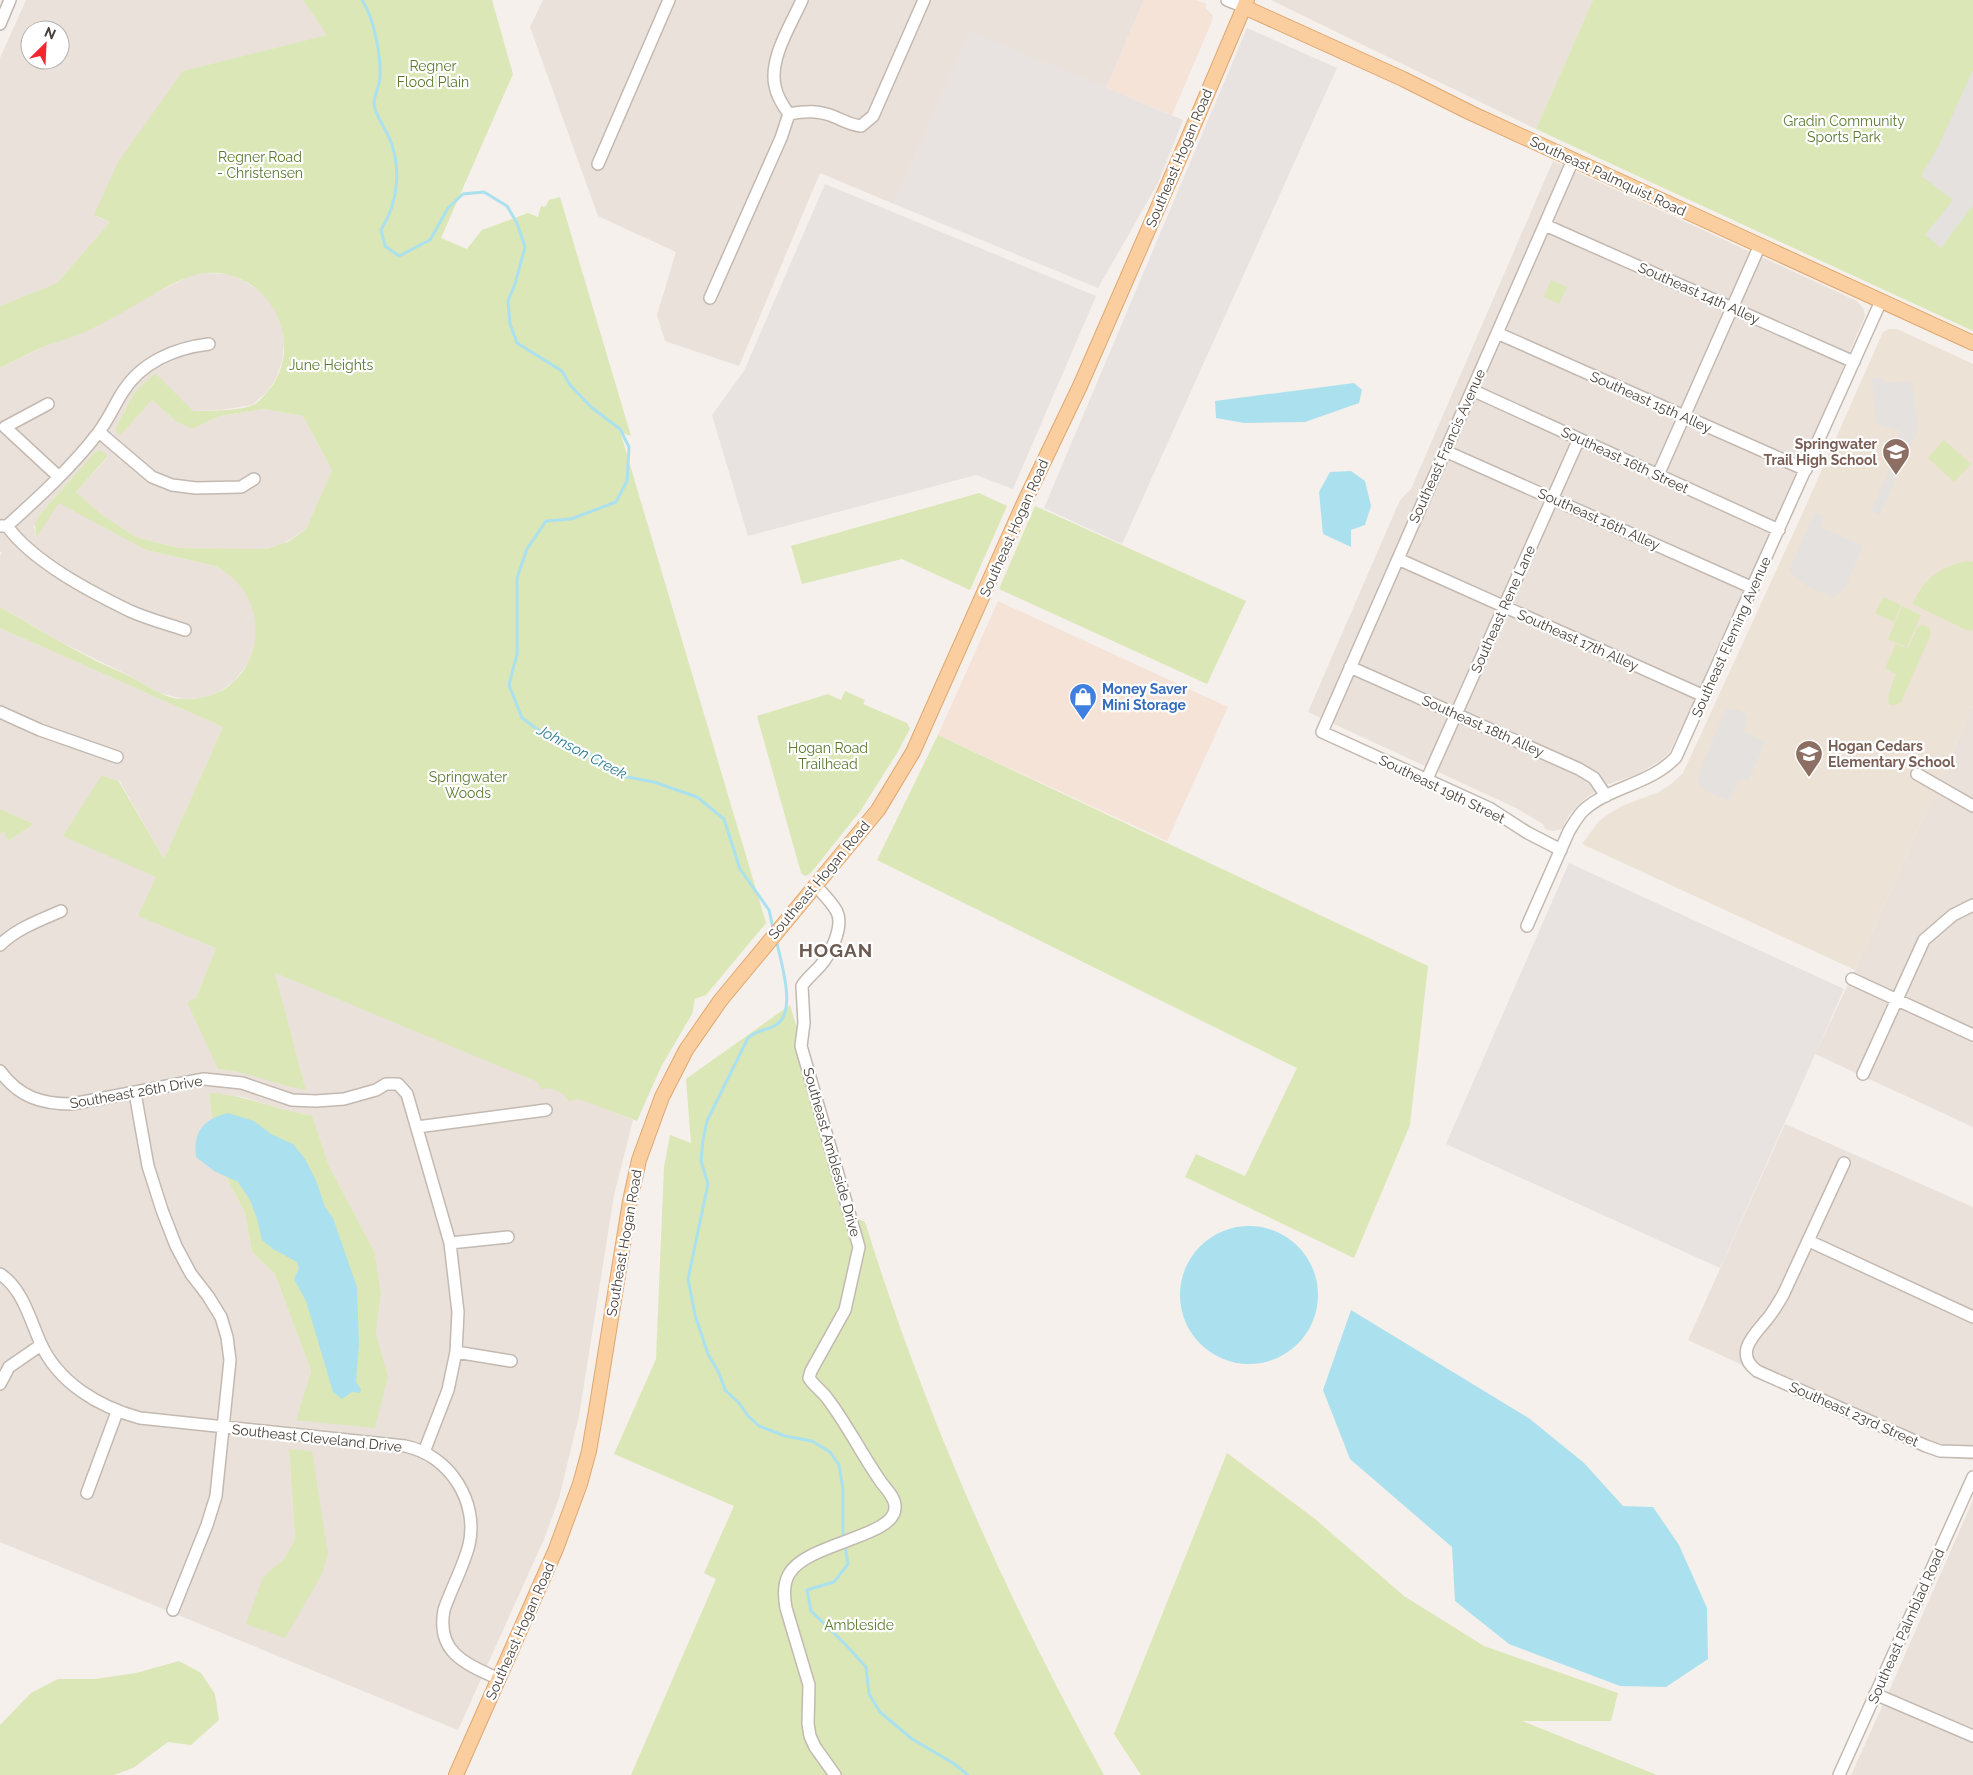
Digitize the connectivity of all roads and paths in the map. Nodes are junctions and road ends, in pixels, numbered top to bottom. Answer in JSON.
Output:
{"nodes":[{"id":1,"x":10,"y":0,"type":"edge"},
{"id":2,"x":669,"y":0,"type":"edge"},
{"id":3,"x":802,"y":0,"type":"edge"},
{"id":4,"x":924,"y":0,"type":"edge"},
{"id":5,"x":1227,"y":0,"type":"edge"},
{"id":6,"x":1245,"y":4,"type":"edge"},
{"id":7,"x":0,"y":24,"type":"edge"},
{"id":8,"x":788,"y":114,"type":"junction"},
{"id":9,"x":1573,"y":160,"type":"junction"},
{"id":10,"x":598,"y":164,"type":"dead end"},
{"id":11,"x":1545,"y":225,"type":"junction"},
{"id":12,"x":1760,"y":245,"type":"junction"},
{"id":13,"x":710,"y":298,"type":"dead end"},
{"id":14,"x":1881,"y":301,"type":"junction"},
{"id":15,"x":1732,"y":308,"type":"junction"},
{"id":16,"x":1497,"y":333,"type":"junction"},
{"id":17,"x":1973,"y":343,"type":"edge"},
{"id":18,"x":209,"y":344,"type":"dead end"},
{"id":19,"x":1854,"y":362,"type":"junction"},
{"id":20,"x":1472,"y":390,"type":"junction"},
{"id":21,"x":48,"y":404,"type":"dead end"},
{"id":22,"x":1685,"y":416,"type":"junction"},
{"id":23,"x":99,"y":432,"type":"junction"},
{"id":24,"x":1579,"y":439,"type":"junction"},
{"id":25,"x":1445,"y":451,"type":"junction"},
{"id":26,"x":1806,"y":470,"type":"junction"},
{"id":27,"x":1658,"y":476,"type":"junction"},
{"id":28,"x":59,"y":477,"type":"junction"},
{"id":29,"x":254,"y":479,"type":"dead end"},
{"id":30,"x":1552,"y":499,"type":"junction"},
{"id":31,"x":4,"y":526,"type":"edge"},
{"id":32,"x":1778,"y":530,"type":"junction"},
{"id":33,"x":1398,"y":559,"type":"junction"},
{"id":34,"x":1753,"y":588,"type":"junction"},
{"id":35,"x":1504,"y":607,"type":"junction"},
{"id":36,"x":185,"y":630,"type":"dead end"},
{"id":37,"x":1350,"y":667,"type":"junction"},
{"id":38,"x":1704,"y":696,"type":"junction"},
{"id":39,"x":0,"y":712,"type":"edge"},
{"id":40,"x":1456,"y":714,"type":"junction"},
{"id":41,"x":1322,"y":732,"type":"joint"},
{"id":42,"x":117,"y":757,"type":"dead end"},
{"id":43,"x":1917,"y":774,"type":"dead end"},
{"id":44,"x":1427,"y":779,"type":"junction"},
{"id":45,"x":1606,"y":796,"type":"junction"},
{"id":46,"x":1973,"y":806,"type":"edge"},
{"id":47,"x":1561,"y":850,"type":"junction"},
{"id":48,"x":815,"y":885,"type":"junction"},
{"id":49,"x":1973,"y":905,"type":"edge"},
{"id":50,"x":61,"y":911,"type":"dead end"},
{"id":51,"x":1527,"y":926,"type":"dead end"},
{"id":52,"x":0,"y":945,"type":"edge"},
{"id":53,"x":1852,"y":979,"type":"dead end"},
{"id":54,"x":1897,"y":1000,"type":"junction"},
{"id":55,"x":1973,"y":1035,"type":"edge"},
{"id":56,"x":0,"y":1071,"type":"edge"},
{"id":57,"x":1863,"y":1074,"type":"dead end"},
{"id":58,"x":136,"y":1093,"type":"junction"},
{"id":59,"x":546,"y":1110,"type":"dead end"},
{"id":60,"x":417,"y":1127,"type":"junction"},
{"id":61,"x":1844,"y":1163,"type":"dead end"},
{"id":62,"x":508,"y":1237,"type":"dead end"},
{"id":63,"x":1809,"y":1241,"type":"junction"},
{"id":64,"x":450,"y":1243,"type":"junction"},
{"id":65,"x":0,"y":1274,"type":"edge"},
{"id":66,"x":1973,"y":1317,"type":"edge"},
{"id":67,"x":41,"y":1345,"type":"junction"},
{"id":68,"x":456,"y":1352,"type":"junction"},
{"id":69,"x":511,"y":1361,"type":"dead end"},
{"id":70,"x":0,"y":1384,"type":"edge"},
{"id":71,"x":117,"y":1412,"type":"junction"},
{"id":72,"x":223,"y":1428,"type":"junction"},
{"id":73,"x":424,"y":1452,"type":"junction"},
{"id":74,"x":1973,"y":1452,"type":"edge"},
{"id":75,"x":1973,"y":1477,"type":"edge"},
{"id":76,"x":87,"y":1493,"type":"dead end"},
{"id":77,"x":173,"y":1610,"type":"dead end"},
{"id":78,"x":499,"y":1679,"type":"junction"},
{"id":79,"x":1875,"y":1694,"type":"junction"},
{"id":80,"x":1973,"y":1736,"type":"edge"},
{"id":81,"x":456,"y":1775,"type":"edge"},
{"id":82,"x":835,"y":1775,"type":"edge"},
{"id":83,"x":1839,"y":1775,"type":"edge"}],
"edges":[{"from":1,"to":7,"type":"street"},
{"from":2,"to":10,"type":"street"},
{"from":3,"to":8,"type":"street"},
{"from":4,"to":8,"type":"street"},
{"from":5,"to":6,"type":"street"},
{"from":6,"to":9,"type":"main road","name":"Southeast Palmquist Road"},
{"from":6,"to":48,"type":"main road","name":"Southeast Hogan Road"},
{"from":8,"to":13,"type":"street"},
{"from":9,"to":11,"type":"street","name":"Southeast Francis Avenue"},
{"from":9,"to":12,"type":"main road","name":"Southeast Palmquist Road"},
{"from":11,"to":15,"type":"street","name":"Southeast 14th Alley"},
{"from":11,"to":16,"type":"street","name":"Southeast Francis Avenue"},
{"from":12,"to":14,"type":"main road","name":"Southeast Palmquist Road"},
{"from":12,"to":15,"type":"street"},
{"from":14,"to":17,"type":"main road","name":"Southeast Palmquist Road"},
{"from":14,"to":19,"type":"street","name":"Southeast Fleming Avenue"},
{"from":15,"to":19,"type":"street","name":"Southeast 14th Alley"},
{"from":15,"to":22,"type":"street"},
{"from":16,"to":20,"type":"street","name":"Southeast Francis Avenue"},
{"from":16,"to":22,"type":"street","name":"Southeast 15th Alley"},
{"from":18,"to":23,"type":"street"},
{"from":19,"to":26,"type":"street","name":"Southeast Fleming Avenue"},
{"from":20,"to":24,"type":"street","name":"Southeast 16th Street"},
{"from":20,"to":25,"type":"street","name":"Southeast Francis Avenue"},
{"from":21,"to":28,"type":"street"},
{"from":22,"to":26,"type":"street","name":"Southeast 15th Alley"},
{"from":22,"to":27,"type":"street"},
{"from":23,"to":28,"type":"street"},
{"from":23,"to":29,"type":"street"},
{"from":24,"to":27,"type":"street","name":"Southeast 16th Street"},
{"from":24,"to":30,"type":"street","name":"Southeast Rene Lane"},
{"from":25,"to":30,"type":"street","name":"Southeast 16th Alley"},
{"from":25,"to":33,"type":"street","name":"Southeast Francis Avenue"},
{"from":26,"to":32,"type":"street","name":"Southeast Fleming Avenue"},
{"from":27,"to":32,"type":"street","name":"Southeast 16th Street"},
{"from":28,"to":31,"type":"street"},
{"from":30,"to":34,"type":"street","name":"Southeast 16th Alley"},
{"from":30,"to":35,"type":"street","name":"Southeast Rene Lane"},
{"from":31,"to":36,"type":"street"},
{"from":32,"to":34,"type":"street","name":"Southeast Fleming Avenue"},
{"from":33,"to":35,"type":"street","name":"Southeast 17th Alley"},
{"from":33,"to":37,"type":"street","name":"Southeast Francis Avenue"},
{"from":34,"to":38,"type":"street","name":"Southeast Fleming Avenue"},
{"from":35,"to":38,"type":"street","name":"Southeast 17th Alley"},
{"from":35,"to":40,"type":"street","name":"Southeast Rene Lane"},
{"from":37,"to":40,"type":"street","name":"Southeast 18th Alley"},
{"from":37,"to":41,"type":"street","name":"Southeast Francis Avenue"},
{"from":38,"to":45,"type":"street","name":"Southeast Fleming Avenue"},
{"from":39,"to":42,"type":"street"},
{"from":40,"to":44,"type":"street","name":"Southeast Rene Lane"},
{"from":40,"to":45,"type":"street","name":"Southeast 18th Alley"},
{"from":41,"to":44,"type":"street","name":"Southeast 19th Street"},
{"from":43,"to":46,"type":"street"},
{"from":44,"to":47,"type":"street","name":"Southeast 19th Street"},
{"from":45,"to":47,"type":"street","name":"Southeast Fleming Avenue"},
{"from":47,"to":51,"type":"street","name":"Southeast Fleming Avenue"},
{"from":48,"to":78,"type":"main road","name":"Southeast Hogan Road"},
{"from":48,"to":82,"type":"street","name":"Southeast Ambleside Drive"},
{"from":49,"to":54,"type":"street"},
{"from":50,"to":52,"type":"street"},
{"from":53,"to":54,"type":"street"},
{"from":54,"to":55,"type":"street"},
{"from":54,"to":57,"type":"street"},
{"from":56,"to":58,"type":"street","name":"Southeast 26th Drive"},
{"from":58,"to":60,"type":"street","name":"Southeast 26th Drive"},
{"from":58,"to":72,"type":"street"},
{"from":59,"to":60,"type":"street"},
{"from":60,"to":64,"type":"street"},
{"from":61,"to":63,"type":"street"},
{"from":62,"to":64,"type":"street"},
{"from":63,"to":66,"type":"street"},
{"from":63,"to":74,"type":"street","name":"Southeast 23rd Street"},
{"from":64,"to":68,"type":"street"},
{"from":65,"to":67,"type":"street","name":"Southeast Cleveland Drive"},
{"from":67,"to":70,"type":"street"},
{"from":67,"to":71,"type":"street","name":"Southeast Cleveland Drive"},
{"from":68,"to":69,"type":"street"},
{"from":68,"to":73,"type":"street"},
{"from":71,"to":72,"type":"street","name":"Southeast Cleveland Drive"},
{"from":71,"to":76,"type":"street"},
{"from":72,"to":73,"type":"street","name":"Southeast Cleveland Drive"},
{"from":72,"to":77,"type":"street"},
{"from":73,"to":78,"type":"street","name":"Southeast Cleveland Drive"},
{"from":75,"to":79,"type":"street","name":"Southeast Palmblad Road"},
{"from":78,"to":81,"type":"main road","name":"Southeast Hogan Road"},
{"from":79,"to":80,"type":"street"},
{"from":79,"to":83,"type":"street","name":"Southeast Palmblad Road"}]}
